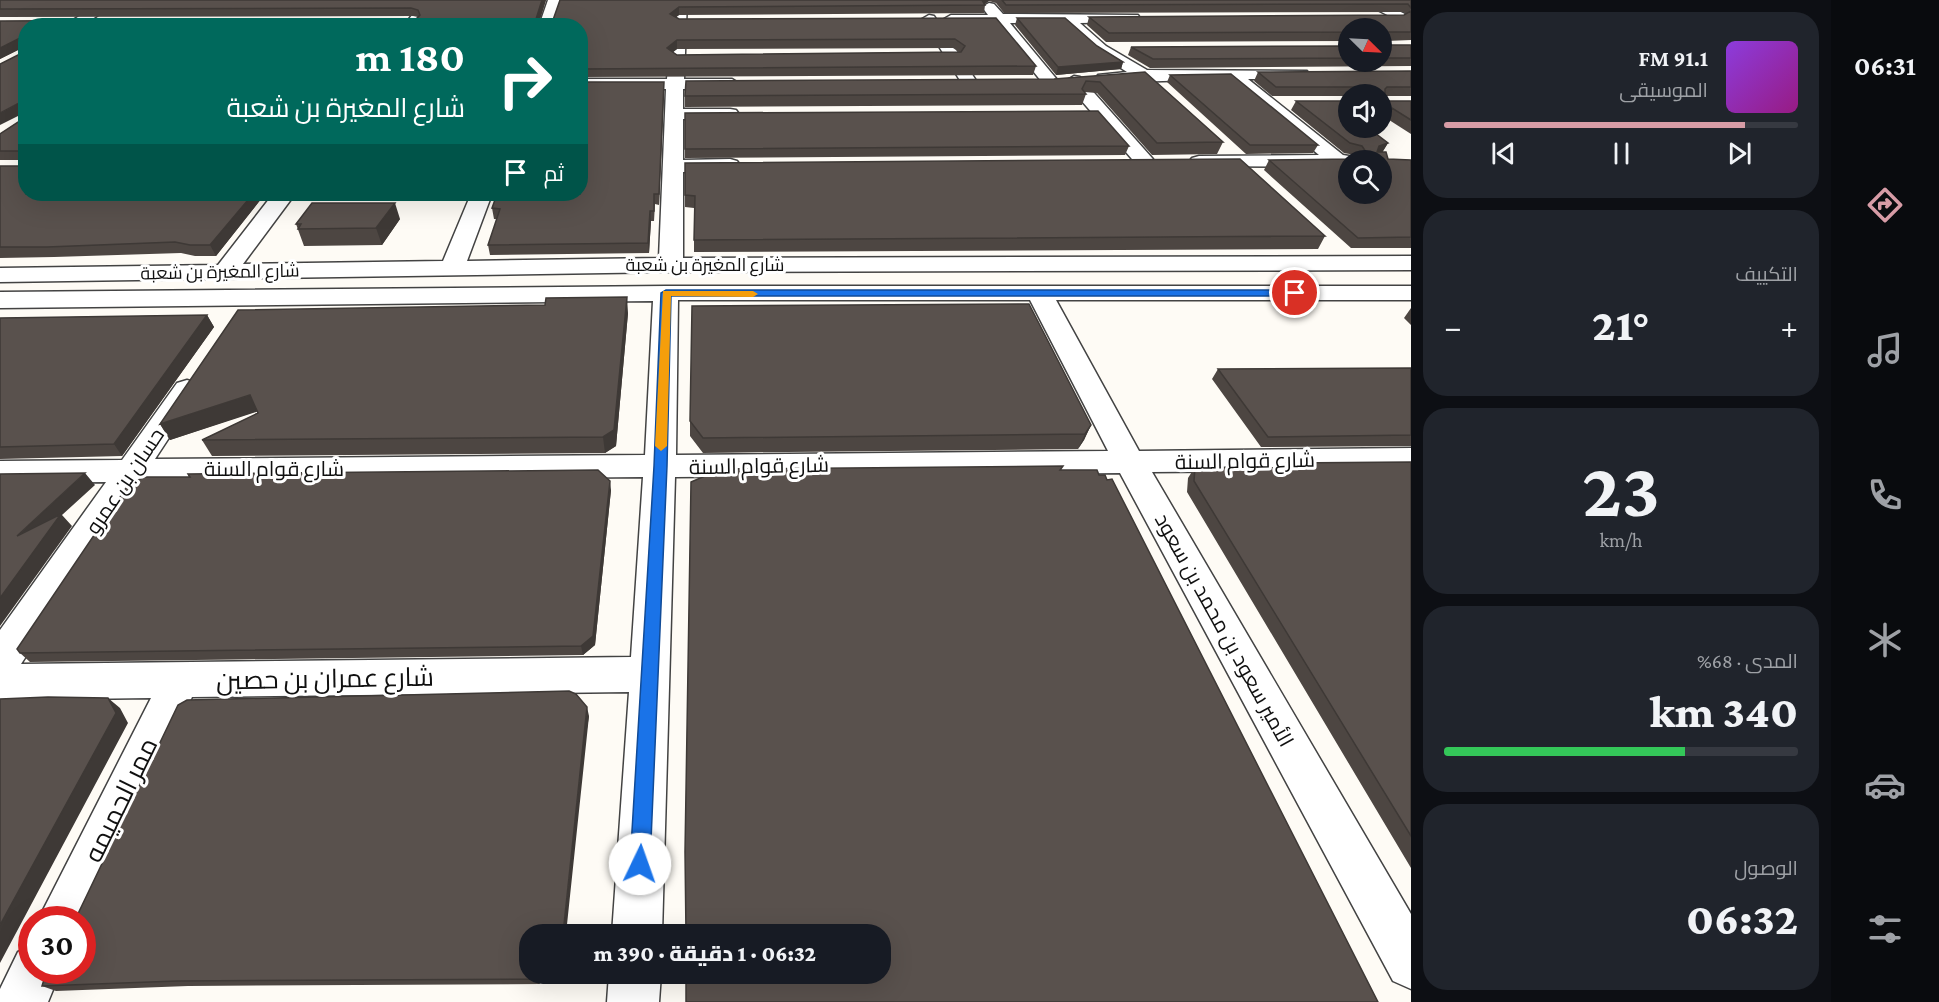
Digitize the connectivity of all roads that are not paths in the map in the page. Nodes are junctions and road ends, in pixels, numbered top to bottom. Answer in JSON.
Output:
{"nodes":[{"id":1,"x":112,"y":0,"type":"edge"},
{"id":2,"x":430,"y":0,"type":"edge"},
{"id":3,"x":555,"y":0,"type":"edge"},
{"id":4,"x":680,"y":0,"type":"edge"},
{"id":5,"x":983,"y":0,"type":"edge"},
{"id":6,"x":1365,"y":0,"type":"edge"},
{"id":7,"x":1363,"y":17,"type":"edge"},
{"id":8,"x":84,"y":18,"type":"edge"},
{"id":9,"x":413,"y":18,"type":"edge"},
{"id":10,"x":549,"y":18,"type":"edge"},
{"id":11,"x":1151,"y":18,"type":"edge"},
{"id":12,"x":999,"y":19,"type":"junction"},
{"id":13,"x":1068,"y":19,"type":"junction"},
{"id":14,"x":1405,"y":20,"type":"edge"},
{"id":15,"x":1124,"y":48,"type":"edge"},
{"id":16,"x":1101,"y":49,"type":"junction"},
{"id":17,"x":928,"y":55,"type":"edge"},
{"id":18,"x":952,"y":55,"type":"junction"},
{"id":19,"x":1316,"y":74,"type":"edge"},
{"id":20,"x":1146,"y":75,"type":"junction"},
{"id":21,"x":1233,"y":75,"type":"junction"},
{"id":22,"x":1074,"y":81,"type":"junction"},
{"id":23,"x":946,"y":82,"type":"edge"},
{"id":24,"x":1027,"y":82,"type":"edge"},
{"id":25,"x":1051,"y":82,"type":"junction"},
{"id":26,"x":588,"y":84,"type":"edge"},
{"id":27,"x":675,"y":84,"type":"junction"},
{"id":28,"x":744,"y":84,"type":"edge"},
{"id":29,"x":1163,"y":91,"type":"edge"},
{"id":30,"x":1268,"y":103,"type":"junction"},
{"id":31,"x":1291,"y":103,"type":"edge"},
{"id":32,"x":1078,"y":112,"type":"edge"},
{"id":33,"x":1102,"y":112,"type":"junction"},
{"id":34,"x":675,"y":114,"type":"junction"},
{"id":35,"x":746,"y":114,"type":"edge"},
{"id":36,"x":1224,"y":146,"type":"dead end"},
{"id":37,"x":1338,"y":157,"type":"edge"},
{"id":38,"x":1338,"y":161,"type":"edge"},
{"id":39,"x":1121,"y":162,"type":"edge"},
{"id":40,"x":1145,"y":162,"type":"junction"},
{"id":41,"x":1241,"y":162,"type":"junction"},
{"id":42,"x":745,"y":165,"type":"edge"},
{"id":43,"x":675,"y":166,"type":"junction"},
{"id":44,"x":1258,"y":178,"type":"edge"},
{"id":45,"x":279,"y":201,"type":"edge"},
{"id":46,"x":478,"y":201,"type":"edge"},
{"id":47,"x":1411,"y":263,"type":"edge"},
{"id":48,"x":452,"y":268,"type":"junction"},
{"id":49,"x":225,"y":272,"type":"junction"},
{"id":50,"x":0,"y":275,"type":"edge"},
{"id":51,"x":669,"y":279,"type":"junction"},
{"id":52,"x":1411,"y":293,"type":"edge"},
{"id":53,"x":1040,"y":295,"type":"junction"},
{"id":54,"x":0,"y":300,"type":"edge"},
{"id":55,"x":248,"y":300,"type":"junction"},
{"id":56,"x":229,"y":328,"type":"edge"},
{"id":57,"x":204,"y":366,"type":"edge"},
{"id":58,"x":1400,"y":460,"type":"edge"},
{"id":59,"x":1130,"y":462,"type":"junction"},
{"id":60,"x":660,"y":466,"type":"junction"},
{"id":61,"x":133,"y":469,"type":"junction"},
{"id":62,"x":0,"y":472,"type":"edge"},
{"id":63,"x":1411,"y":485,"type":"edge"},
{"id":64,"x":0,"y":662,"type":"edge"},
{"id":65,"x":650,"y":674,"type":"junction"},
{"id":66,"x":180,"y":681,"type":"junction"},
{"id":67,"x":0,"y":682,"type":"edge"},
{"id":68,"x":69,"y":906,"type":"edge"},
{"id":69,"x":638,"y":924,"type":"edge"},
{"id":70,"x":1411,"y":963,"type":"edge"},
{"id":71,"x":29,"y":984,"type":"edge"},
{"id":72,"x":634,"y":984,"type":"edge"},
{"id":73,"x":21,"y":1002,"type":"edge"},
{"id":74,"x":633,"y":1002,"type":"edge"}],
"edges":[{"from":1,"to":8,"type":"street"},
{"from":2,"to":9,"type":"street"},
{"from":3,"to":10,"type":"street"},
{"from":4,"to":27,"type":"street"},
{"from":5,"to":12,"type":"street"},
{"from":6,"to":14,"type":"street"},
{"from":7,"to":14,"type":"street"},
{"from":11,"to":13,"type":"street"},
{"from":12,"to":13,"type":"street"},
{"from":12,"to":18,"type":"street"},
{"from":12,"to":25,"type":"street"},
{"from":13,"to":16,"type":"street"},
{"from":15,"to":16,"type":"street"},
{"from":16,"to":20,"type":"street"},
{"from":17,"to":18,"type":"street"},
{"from":18,"to":23,"type":"street"},
{"from":19,"to":21,"type":"street"},
{"from":20,"to":21,"type":"street"},
{"from":20,"to":22,"type":"street"},
{"from":20,"to":29,"type":"street"},
{"from":21,"to":30,"type":"street"},
{"from":22,"to":25,"type":"street"},
{"from":22,"to":33,"type":"street"},
{"from":24,"to":25,"type":"street"},
{"from":26,"to":27,"type":"street"},
{"from":27,"to":28,"type":"street"},
{"from":27,"to":34,"type":"street"},
{"from":30,"to":31,"type":"street"},
{"from":30,"to":37,"type":"street"},
{"from":32,"to":33,"type":"street"},
{"from":33,"to":40,"type":"street"},
{"from":34,"to":35,"type":"street"},
{"from":34,"to":43,"type":"street"},
{"from":36,"to":41,"type":"street"},
{"from":38,"to":41,"type":"street"},
{"from":39,"to":40,"type":"street"},
{"from":40,"to":41,"type":"street"},
{"from":41,"to":44,"type":"street"},
{"from":42,"to":43,"type":"street"},
{"from":43,"to":51,"type":"street"},
{"from":45,"to":49,"type":"street"},
{"from":46,"to":48,"type":"street"},
{"from":47,"to":51,"type":"street","name":"شارع المغيرة بن شعبة"},
{"from":48,"to":49,"type":"street","name":"شارع المغيرة بن شعبة"},
{"from":48,"to":51,"type":"street","name":"شارع المغيرة بن شعبة"},
{"from":49,"to":50,"type":"street","name":"شارع المغيرة بن شعبة"},
{"from":51,"to":53,"type":"street","name":"شارع المغيرة بن شعبة"},
{"from":51,"to":55,"type":"street","name":"شارع المغيرة بن شعبة"},
{"from":51,"to":60,"type":"street"},
{"from":52,"to":53,"type":"street","name":"شارع المغيرة بن شعبة"},
{"from":53,"to":59,"type":"street","name":"الأمير سعود بن محمد بن سعود"},
{"from":54,"to":55,"type":"street","name":"شارع المغيرة بن شعبة"},
{"from":55,"to":56,"type":"street"},
{"from":57,"to":61,"type":"street","name":"حسان بن عمرو"},
{"from":58,"to":59,"type":"street","name":"شارع قوام السنة"},
{"from":58,"to":63,"type":"street"},
{"from":59,"to":60,"type":"street","name":"شارع قوام السنة"},
{"from":59,"to":70,"type":"street","name":"الأمير سعود بن محمد بن سعود"},
{"from":60,"to":61,"type":"street","name":"شارع قوام السنة"},
{"from":60,"to":65,"type":"street"},
{"from":61,"to":62,"type":"street","name":"شارع قوام السنة"},
{"from":61,"to":64,"type":"street","name":"حسان بن عمرو"},
{"from":65,"to":66,"type":"street","name":"شارع عمران بن حصين"},
{"from":65,"to":69,"type":"street"},
{"from":66,"to":67,"type":"street","name":"شارع عمران بن حصين"},
{"from":66,"to":68,"type":"street","name":"ممر الحميمه"},
{"from":71,"to":73,"type":"street"},
{"from":72,"to":74,"type":"street"}]}
